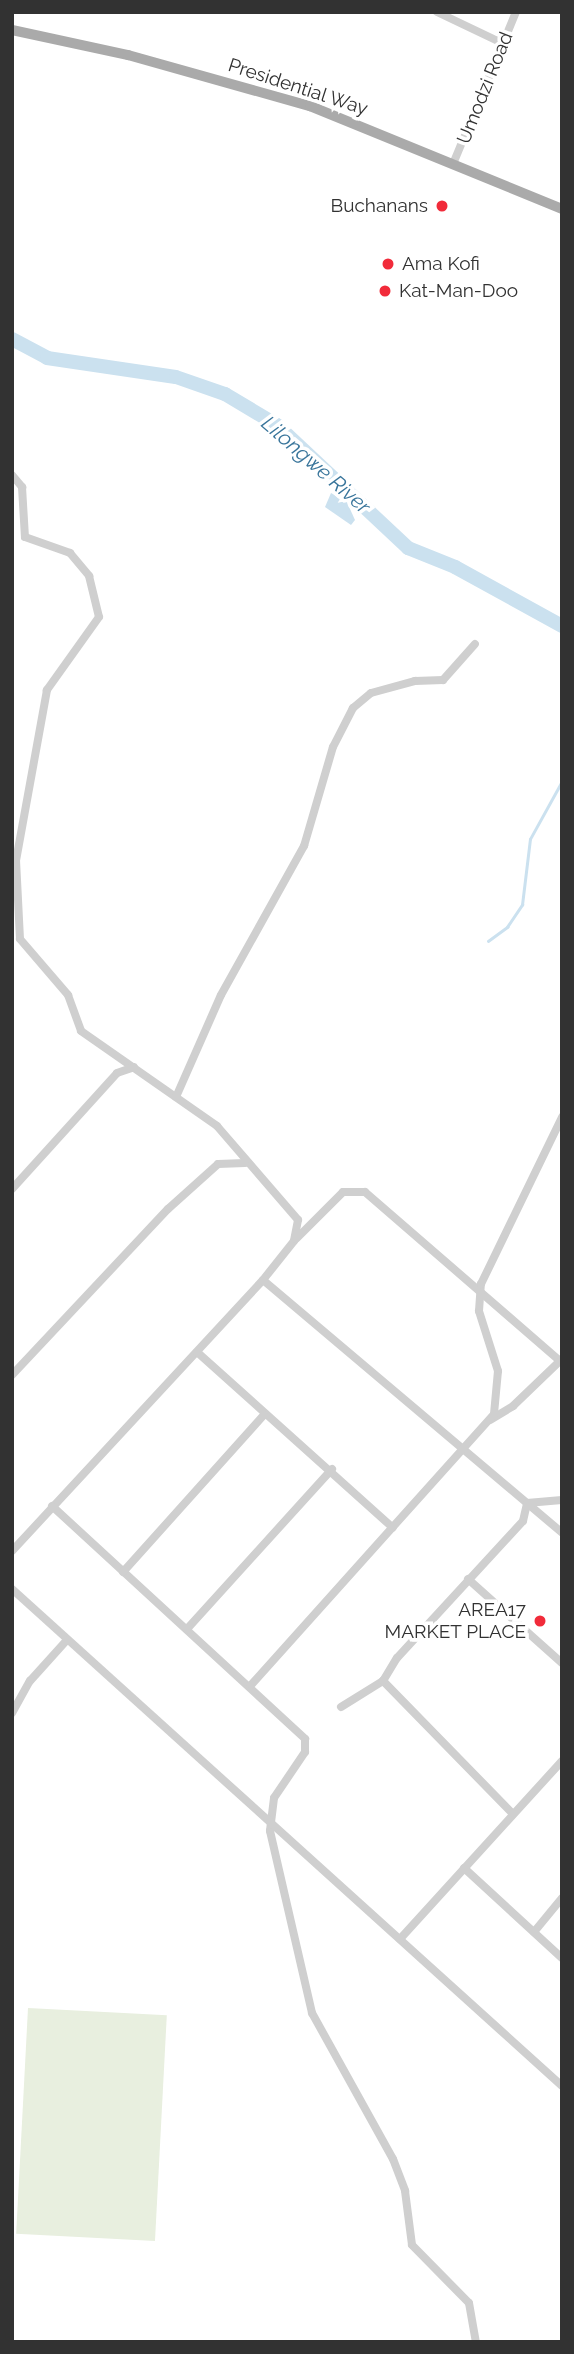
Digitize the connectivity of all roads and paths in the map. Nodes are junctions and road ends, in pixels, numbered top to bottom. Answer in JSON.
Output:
{"nodes":[{"id":1,"x":437,"y":12,"type":"edge"},
{"id":2,"x":516,"y":12,"type":"edge"},
{"id":3,"x":12,"y":30,"type":"edge"},
{"id":4,"x":502,"y":43,"type":"junction"},
{"id":5,"x":453,"y":164,"type":"junction"},
{"id":6,"x":562,"y":209,"type":"edge"},
{"id":7,"x":12,"y":475,"type":"edge"},
{"id":8,"x":475,"y":644,"type":"dead end"},
{"id":9,"x":134,"y":1067,"type":"junction"},
{"id":10,"x":176,"y":1097,"type":"junction"},
{"id":11,"x":562,"y":1118,"type":"edge"},
{"id":12,"x":245,"y":1163,"type":"junction"},
{"id":13,"x":12,"y":1189,"type":"edge"},
{"id":14,"x":323,"y":1212,"type":"junction"},
{"id":15,"x":296,"y":1213,"type":"junction"},
{"id":16,"x":294,"y":1241,"type":"junction"},
{"id":17,"x":263,"y":1280,"type":"junction"},
{"id":18,"x":480,"y":1293,"type":"junction"},
{"id":19,"x":197,"y":1352,"type":"junction"},
{"id":20,"x":561,"y":1360,"type":"edge"},
{"id":21,"x":12,"y":1376,"type":"edge"},
{"id":22,"x":264,"y":1415,"type":"junction"},
{"id":23,"x":489,"y":1421,"type":"junction"},
{"id":24,"x":463,"y":1448,"type":"junction"},
{"id":25,"x":332,"y":1469,"type":"junction"},
{"id":26,"x":562,"y":1500,"type":"edge"},
{"id":27,"x":527,"y":1503,"type":"junction"},
{"id":28,"x":52,"y":1506,"type":"junction"},
{"id":29,"x":393,"y":1528,"type":"junction"},
{"id":30,"x":562,"y":1533,"type":"edge"},
{"id":31,"x":12,"y":1550,"type":"edge"},
{"id":32,"x":123,"y":1572,"type":"junction"},
{"id":33,"x":468,"y":1578,"type":"junction"},
{"id":34,"x":12,"y":1589,"type":"edge"},
{"id":35,"x":187,"y":1629,"type":"junction"},
{"id":36,"x":66,"y":1641,"type":"junction"},
{"id":37,"x":562,"y":1663,"type":"edge"},
{"id":38,"x":383,"y":1681,"type":"junction"},
{"id":39,"x":251,"y":1685,"type":"junction"},
{"id":40,"x":341,"y":1707,"type":"dead end"},
{"id":41,"x":12,"y":1713,"type":"edge"},
{"id":42,"x":562,"y":1761,"type":"edge"},
{"id":43,"x":512,"y":1813,"type":"junction"},
{"id":44,"x":270,"y":1819,"type":"junction"},
{"id":45,"x":464,"y":1868,"type":"junction"},
{"id":46,"x":562,"y":1898,"type":"edge"},
{"id":47,"x":534,"y":1932,"type":"junction"},
{"id":48,"x":400,"y":1939,"type":"junction"},
{"id":49,"x":562,"y":1958,"type":"edge"},
{"id":50,"x":562,"y":2086,"type":"edge"},
{"id":51,"x":476,"y":2342,"type":"edge"}],
"edges":[{"from":1,"to":4,"type":"street"},
{"from":2,"to":4,"type":"street","name":"Umodzi Road"},
{"from":3,"to":5,"type":"main road","name":"Presidential Way"},
{"from":4,"to":5,"type":"street","name":"Umodzi Road"},
{"from":5,"to":6,"type":"main road","name":"Presidential Way"},
{"from":7,"to":9,"type":"street"},
{"from":8,"to":10,"type":"street"},
{"from":9,"to":10,"type":"street"},
{"from":9,"to":13,"type":"street"},
{"from":10,"to":12,"type":"street"},
{"from":11,"to":18,"type":"street"},
{"from":12,"to":15,"type":"street"},
{"from":12,"to":21,"type":"street"},
{"from":14,"to":15,"type":"street"},
{"from":14,"to":16,"type":"street"},
{"from":14,"to":18,"type":"street"},
{"from":15,"to":16,"type":"street"},
{"from":16,"to":17,"type":"street"},
{"from":17,"to":19,"type":"street"},
{"from":17,"to":24,"type":"street"},
{"from":18,"to":20,"type":"street"},
{"from":18,"to":23,"type":"street"},
{"from":19,"to":22,"type":"street"},
{"from":19,"to":28,"type":"street"},
{"from":20,"to":23,"type":"street"},
{"from":22,"to":25,"type":"street"},
{"from":22,"to":32,"type":"street"},
{"from":23,"to":24,"type":"street"},
{"from":24,"to":27,"type":"street"},
{"from":24,"to":29,"type":"street"},
{"from":25,"to":29,"type":"street"},
{"from":25,"to":35,"type":"street"},
{"from":26,"to":27,"type":"street"},
{"from":27,"to":30,"type":"street"},
{"from":27,"to":33,"type":"street"},
{"from":28,"to":31,"type":"street"},
{"from":28,"to":32,"type":"street"},
{"from":29,"to":39,"type":"street"},
{"from":32,"to":35,"type":"street"},
{"from":33,"to":37,"type":"street"},
{"from":33,"to":38,"type":"street"},
{"from":34,"to":36,"type":"street"},
{"from":35,"to":39,"type":"street"},
{"from":36,"to":41,"type":"street"},
{"from":36,"to":44,"type":"street"},
{"from":38,"to":40,"type":"street"},
{"from":38,"to":43,"type":"street"},
{"from":39,"to":44,"type":"street"},
{"from":42,"to":43,"type":"street"},
{"from":43,"to":45,"type":"street"},
{"from":44,"to":48,"type":"street"},
{"from":44,"to":51,"type":"street"},
{"from":45,"to":47,"type":"street"},
{"from":45,"to":48,"type":"street"},
{"from":46,"to":47,"type":"street"},
{"from":47,"to":49,"type":"street"},
{"from":48,"to":50,"type":"street"}]}
